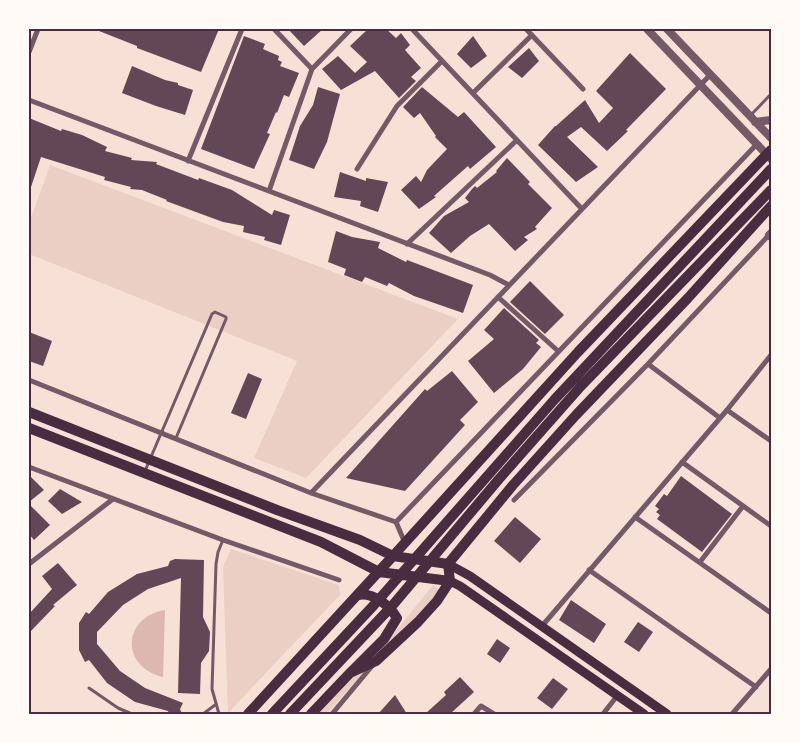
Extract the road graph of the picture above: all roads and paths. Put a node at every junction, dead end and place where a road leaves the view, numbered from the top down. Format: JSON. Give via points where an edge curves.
{"nodes":[{"id":1,"x":38,"y":29,"type":"edge"},
{"id":2,"x":242,"y":29,"type":"edge"},
{"id":3,"x":274,"y":29,"type":"edge"},
{"id":4,"x":351,"y":29,"type":"edge"},
{"id":5,"x":412,"y":29,"type":"edge"},
{"id":6,"x":526,"y":29,"type":"edge"},
{"id":7,"x":647,"y":29,"type":"edge"},
{"id":8,"x":667,"y":29,"type":"edge"},
{"id":9,"x":532,"y":35,"type":"junction"},
{"id":10,"x":29,"y":52,"type":"edge"},
{"id":11,"x":442,"y":61,"type":"junction"},
{"id":12,"x":312,"y":69,"type":"junction"},
{"id":13,"x":711,"y":74,"type":"junction"},
{"id":14,"x":700,"y":85,"type":"junction"},
{"id":15,"x":583,"y":89,"type":"dead end"},
{"id":16,"x":473,"y":93,"type":"junction"},
{"id":17,"x":771,"y":94,"type":"edge"},
{"id":18,"x":29,"y":100,"type":"edge"},
{"id":19,"x":752,"y":119,"type":"junction"},
{"id":20,"x":771,"y":120,"type":"edge"},
{"id":21,"x":771,"y":138,"type":"edge"},
{"id":22,"x":517,"y":140,"type":"junction"},
{"id":23,"x":757,"y":144,"type":"junction"},
{"id":24,"x":770,"y":154,"type":"edge"},
{"id":25,"x":188,"y":160,"type":"junction"},
{"id":26,"x":357,"y":169,"type":"dead end"},
{"id":27,"x":771,"y":169,"type":"edge"},
{"id":28,"x":771,"y":190,"type":"edge"},
{"id":29,"x":268,"y":191,"type":"junction"},
{"id":30,"x":771,"y":206,"type":"edge"},
{"id":31,"x":582,"y":209,"type":"junction"},
{"id":32,"x":771,"y":235,"type":"edge"},
{"id":33,"x":407,"y":244,"type":"junction"},
{"id":34,"x":510,"y":285,"type":"junction"},
{"id":35,"x":498,"y":297,"type":"junction"},
{"id":36,"x":558,"y":351,"type":"junction"},
{"id":37,"x":771,"y":355,"type":"edge"},
{"id":38,"x":648,"y":364,"type":"junction"},
{"id":39,"x":29,"y":380,"type":"edge"},
{"id":40,"x":727,"y":410,"type":"junction"},
{"id":41,"x":29,"y":412,"type":"edge"},
{"id":42,"x":720,"y":418,"type":"junction"},
{"id":43,"x":29,"y":428,"type":"edge"},
{"id":44,"x":161,"y":433,"type":"junction"},
{"id":45,"x":175,"y":439,"type":"junction"},
{"id":46,"x":771,"y":441,"type":"edge"},
{"id":47,"x":150,"y":460,"type":"junction"},
{"id":48,"x":682,"y":462,"type":"junction"},
{"id":49,"x":29,"y":468,"type":"edge"},
{"id":50,"x":144,"y":473,"type":"junction"},
{"id":51,"x":311,"y":493,"type":"junction"},
{"id":52,"x":112,"y":499,"type":"junction"},
{"id":53,"x":514,"y":500,"type":"dead end"},
{"id":54,"x":743,"y":506,"type":"junction"},
{"id":55,"x":635,"y":516,"type":"junction"},
{"id":56,"x":396,"y":522,"type":"junction"},
{"id":57,"x":771,"y":526,"type":"edge"},
{"id":58,"x":223,"y":540,"type":"junction"},
{"id":59,"x":405,"y":543,"type":"junction"},
{"id":60,"x":393,"y":556,"type":"junction"},
{"id":61,"x":700,"y":562,"type":"junction"},
{"id":62,"x":29,"y":564,"type":"edge"},
{"id":63,"x":448,"y":564,"type":"junction"},
{"id":64,"x":589,"y":570,"type":"junction"},
{"id":65,"x":379,"y":572,"type":"junction"},
{"id":66,"x":339,"y":580,"type":"dead end"},
{"id":67,"x":450,"y":581,"type":"junction"},
{"id":68,"x":358,"y":595,"type":"junction"},
{"id":69,"x":771,"y":612,"type":"edge"},
{"id":70,"x":542,"y":626,"type":"junction"},
{"id":71,"x":376,"y":662,"type":"junction"},
{"id":72,"x":771,"y":669,"type":"edge"},
{"id":73,"x":350,"y":673,"type":"junction"},
{"id":74,"x":756,"y":687,"type":"junction"},
{"id":75,"x":89,"y":688,"type":"dead end"},
{"id":76,"x":616,"y":696,"type":"junction"},
{"id":77,"x":216,"y":705,"type":"junction"},
{"id":78,"x":132,"y":714,"type":"edge"},
{"id":79,"x":203,"y":714,"type":"edge"},
{"id":80,"x":219,"y":714,"type":"edge"},
{"id":81,"x":248,"y":714,"type":"edge"},
{"id":82,"x":272,"y":714,"type":"edge"},
{"id":83,"x":290,"y":714,"type":"edge"},
{"id":84,"x":311,"y":714,"type":"edge"},
{"id":85,"x":332,"y":714,"type":"edge"},
{"id":86,"x":474,"y":714,"type":"edge"},
{"id":87,"x":494,"y":714,"type":"edge"},
{"id":88,"x":603,"y":714,"type":"edge"},
{"id":89,"x":644,"y":714,"type":"edge"},
{"id":90,"x":667,"y":714,"type":"edge"},
{"id":91,"x":732,"y":714,"type":"edge"}],
"edges":[{"from":1,"to":10,"type":"street"},
{"from":2,"to":25,"type":"street"},
{"from":3,"to":12,"type":"street"},
{"from":4,"to":12,"type":"street"},
{"from":5,"to":11,"type":"street"},
{"from":6,"to":9,"type":"street"},
{"from":7,"to":14,"type":"street"},
{"from":8,"to":13,"type":"street"},
{"from":9,"to":15,"type":"street"},
{"from":9,"to":16,"type":"street"},
{"from":11,"to":16,"type":"street"},
{"from":11,"to":26,"type":"street","via":[[397,106]]},
{"from":12,"to":29,"type":"street"},
{"from":13,"to":14,"type":"street"},
{"from":13,"to":19,"type":"street"},
{"from":14,"to":23,"type":"street"},
{"from":14,"to":31,"type":"street"},
{"from":16,"to":22,"type":"street"},
{"from":17,"to":19,"type":"lane"},
{"from":18,"to":25,"type":"street"},
{"from":19,"to":20,"type":"street"},
{"from":19,"to":21,"type":"street"},
{"from":22,"to":31,"type":"street"},
{"from":22,"to":33,"type":"street"},
{"from":23,"to":24,"type":"street"},
{"from":23,"to":36,"type":"street"},
{"from":24,"to":59,"type":"main road","via":[[578,352]]},
{"from":25,"to":29,"type":"street"},
{"from":27,"to":82,"type":"main road","via":[[555,399],[374,605]]},
{"from":28,"to":83,"type":"main road","via":[[581,386],[392,606]]},
{"from":29,"to":33,"type":"street"},
{"from":30,"to":63,"type":"main road","via":[[576,415]]},
{"from":31,"to":34,"type":"street"},
{"from":32,"to":38,"type":"street"},
{"from":33,"to":34,"type":"street"},
{"from":34,"to":35,"type":"street"},
{"from":35,"to":36,"type":"street"},
{"from":35,"to":51,"type":"street"},
{"from":36,"to":56,"type":"street"},
{"from":37,"to":40,"type":"street"},
{"from":38,"to":42,"type":"street"},
{"from":38,"to":53,"type":"street"},
{"from":39,"to":44,"type":"street"},
{"from":40,"to":42,"type":"street"},
{"from":40,"to":46,"type":"street"},
{"from":41,"to":47,"type":"main road"},
{"from":42,"to":48,"type":"street"},
{"from":43,"to":50,"type":"main road"},
{"from":44,"to":45,"type":"street"},
{"from":44,"to":45,"type":"lane","via":[[212,314],[226,316]]},
{"from":44,"to":47,"type":"lane"},
{"from":45,"to":51,"type":"street"},
{"from":47,"to":50,"type":"lane"},
{"from":47,"to":60,"type":"main road","via":[[360,540]]},
{"from":48,"to":54,"type":"street"},
{"from":48,"to":55,"type":"street"},
{"from":49,"to":52,"type":"street"},
{"from":50,"to":65,"type":"main road","via":[[321,542]]},
{"from":51,"to":56,"type":"street"},
{"from":52,"to":58,"type":"street"},
{"from":52,"to":62,"type":"street"},
{"from":54,"to":57,"type":"street"},
{"from":54,"to":61,"type":"street"},
{"from":55,"to":61,"type":"street"},
{"from":55,"to":64,"type":"street"},
{"from":56,"to":59,"type":"street"},
{"from":58,"to":66,"type":"street"},
{"from":58,"to":77,"type":"lane","via":[[216,564],[212,689]]},
{"from":59,"to":60,"type":"main road"},
{"from":60,"to":63,"type":"main road"},
{"from":60,"to":65,"type":"main road"},
{"from":61,"to":69,"type":"street"},
{"from":63,"to":67,"type":"main road"},
{"from":63,"to":70,"type":"main road"},
{"from":64,"to":70,"type":"street"},
{"from":64,"to":74,"type":"street"},
{"from":65,"to":67,"type":"main road"},
{"from":65,"to":68,"type":"main road"},
{"from":67,"to":71,"type":"main road","via":[[418,622]]},
{"from":67,"to":76,"type":"main road"},
{"from":68,"to":73,"type":"main road","via":[[366,593],[373,596],[392,610],[397,618],[384,639]]},
{"from":68,"to":81,"type":"main road"},
{"from":70,"to":90,"type":"main road"},
{"from":71,"to":73,"type":"main road"},
{"from":71,"to":85,"type":"street"},
{"from":72,"to":74,"type":"street"},
{"from":73,"to":84,"type":"main road"},
{"from":74,"to":91,"type":"street"},
{"from":75,"to":78,"type":"lane"},
{"from":76,"to":88,"type":"street"},
{"from":76,"to":89,"type":"main road"},
{"from":77,"to":79,"type":"lane"},
{"from":77,"to":80,"type":"lane"},
{"from":86,"to":87,"type":"street","via":[[481,706]]}]}
